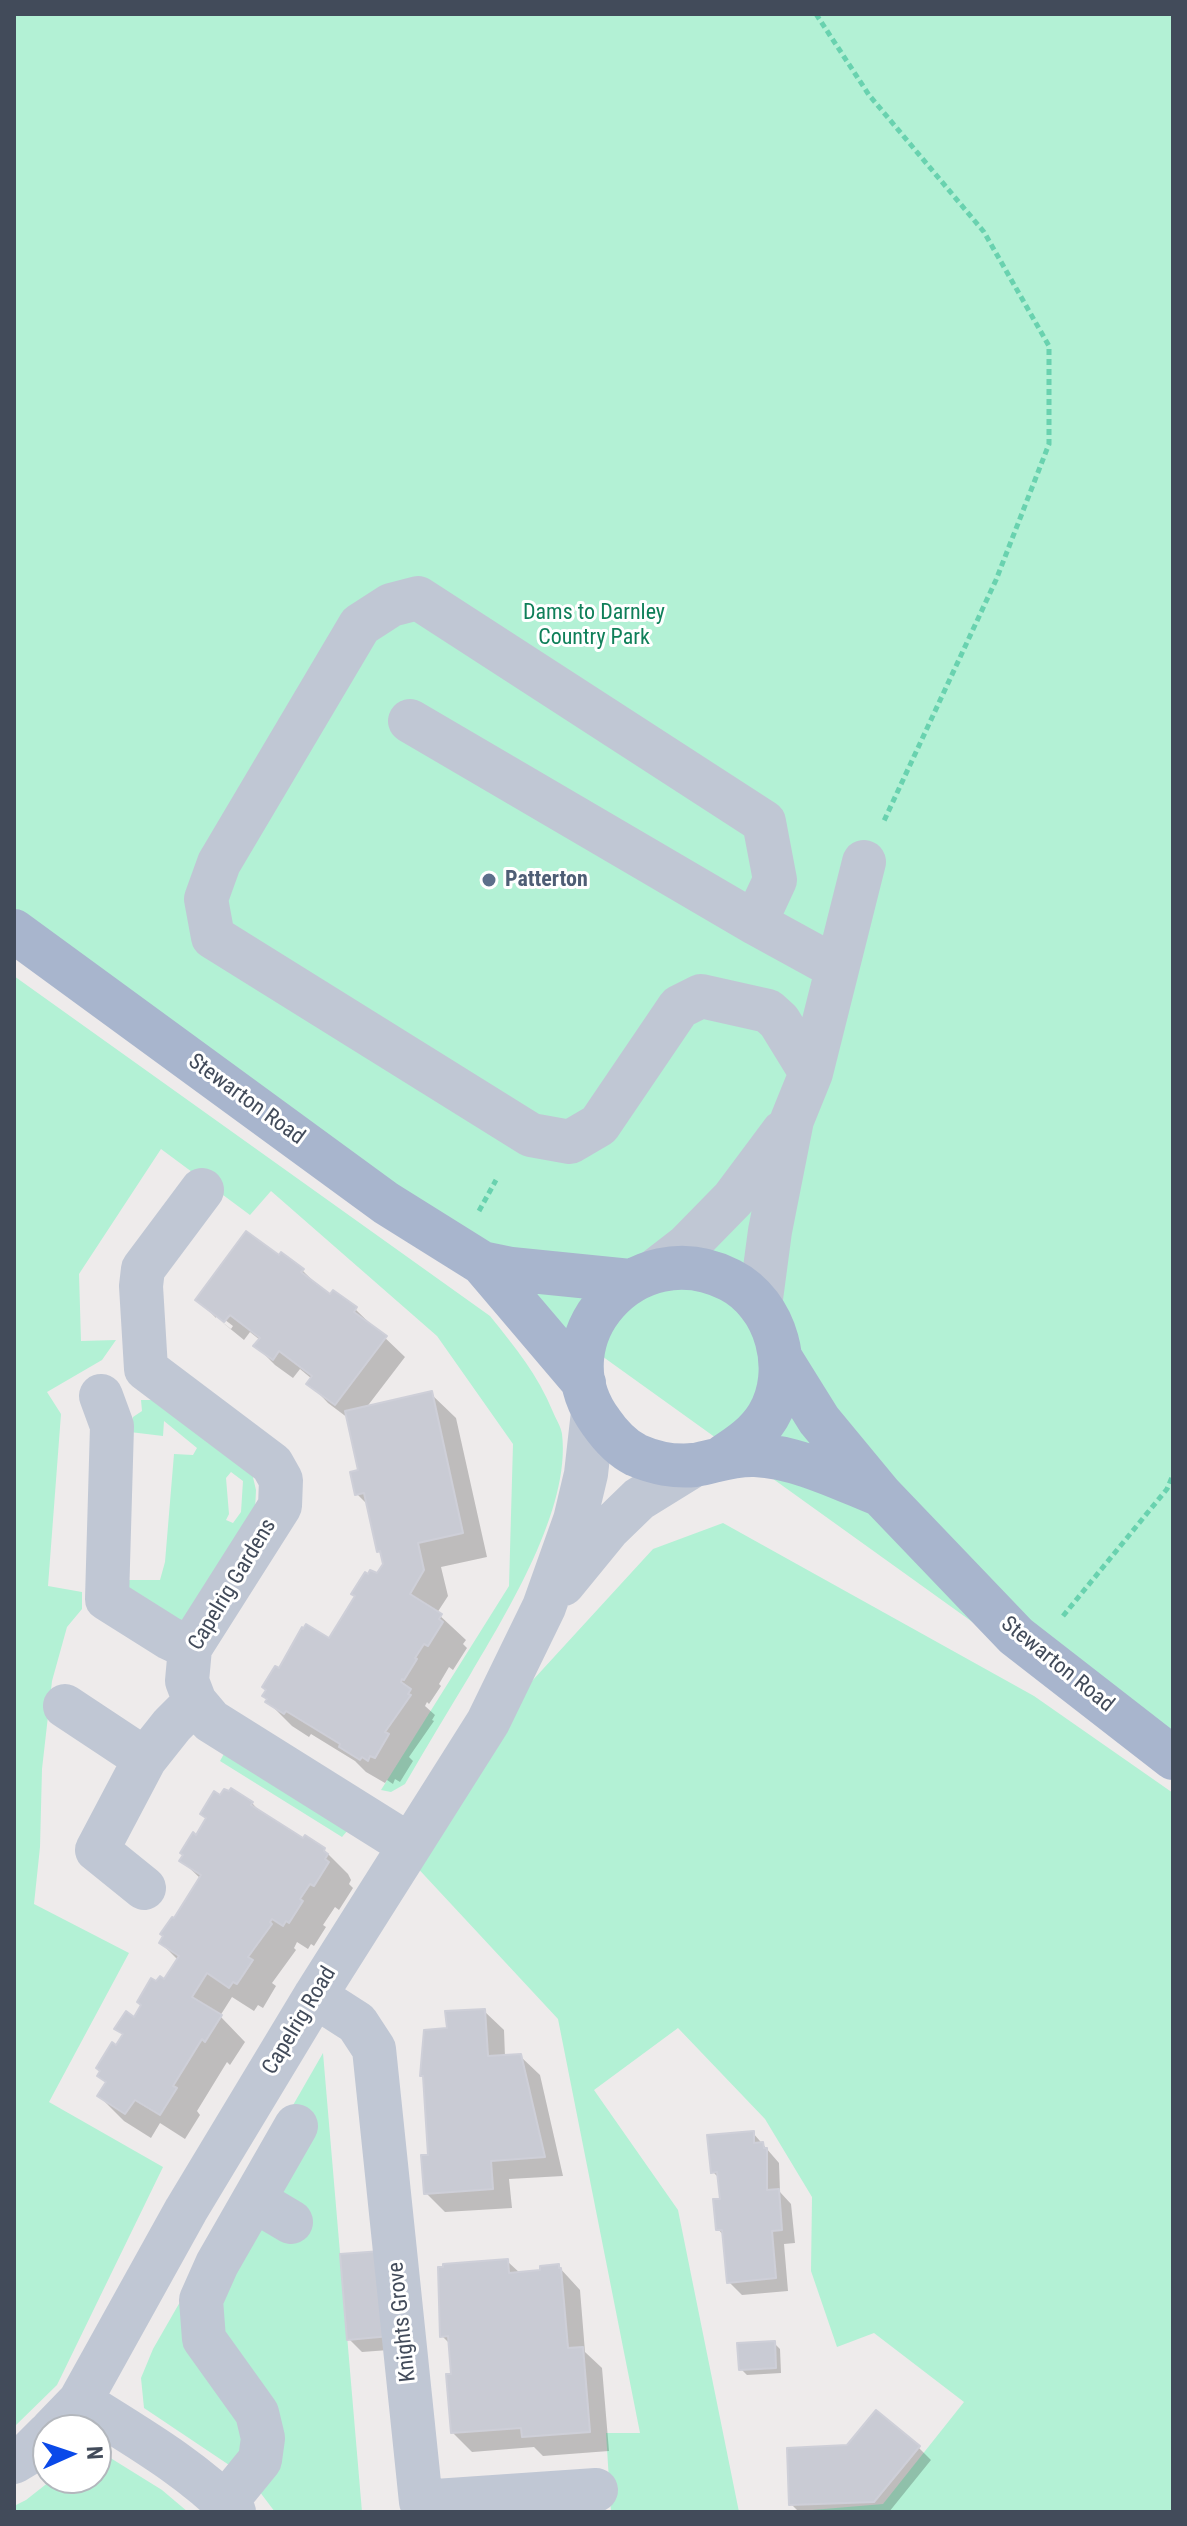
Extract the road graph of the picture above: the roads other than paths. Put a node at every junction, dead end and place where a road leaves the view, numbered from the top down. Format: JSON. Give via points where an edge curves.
{"nodes":[{"id":1,"x":410,"y":721,"type":"dead end"},
{"id":2,"x":864,"y":862,"type":"road end"},
{"id":3,"x":755,"y":923,"type":"junction"},
{"id":4,"x":14,"y":931,"type":"edge"},
{"id":5,"x":837,"y":968,"type":"junction"},
{"id":6,"x":811,"y":1073,"type":"junction"},
{"id":7,"x":792,"y":1120,"type":"junction"},
{"id":8,"x":202,"y":1190,"type":"dead end"},
{"id":9,"x":482,"y":1263,"type":"junction"},
{"id":10,"x":643,"y":1276,"type":"junction"},
{"id":11,"x":760,"y":1306,"type":"junction"},
{"id":12,"x":781,"y":1359,"type":"junction"},
{"id":13,"x":146,"y":1369,"type":"junction"},
{"id":14,"x":589,"y":1398,"type":"junction"},
{"id":15,"x":709,"y":1461,"type":"junction"},
{"id":16,"x":881,"y":1495,"type":"junction"},
{"id":17,"x":544,"y":1607,"type":"junction"},
{"id":18,"x":190,"y":1648,"type":"junction"},
{"id":19,"x":195,"y":1702,"type":"junction"},
{"id":20,"x":65,"y":1706,"type":"dead end"},
{"id":21,"x":1173,"y":1758,"type":"edge"},
{"id":22,"x":145,"y":1759,"type":"junction"},
{"id":23,"x":409,"y":1845,"type":"junction"},
{"id":24,"x":144,"y":1888,"type":"dead end"},
{"id":25,"x":315,"y":1996,"type":"junction"},
{"id":26,"x":296,"y":2126,"type":"dead end"},
{"id":27,"x":254,"y":2200,"type":"junction"},
{"id":28,"x":291,"y":2222,"type":"dead end"},
{"id":29,"x":65,"y":2414,"type":"edge"},
{"id":30,"x":112,"y":2441,"type":"edge"},
{"id":31,"x":32,"y":2450,"type":"edge"},
{"id":32,"x":14,"y":2462,"type":"edge"},
{"id":33,"x":596,"y":2490,"type":"dead end"},
{"id":34,"x":229,"y":2508,"type":"edge"}],
"edges":[{"from":1,"to":3,"type":"street"},
{"from":2,"to":5,"type":"street"},
{"from":3,"to":5,"type":"street"},
{"from":3,"to":6,"type":"street","via":[[775,880],[764,822],[418,598],[391,605],[360,625],[219,863],[206,899],[213,937],[531,1135],[570,1142],[599,1125],[679,1007],[701,996],[768,1011]]},
{"from":4,"to":9,"type":"main road","name":"Stewarton Road","via":[[386,1203]]},
{"from":5,"to":6,"type":"street"},
{"from":6,"to":7,"type":"street"},
{"from":7,"to":10,"type":"street","via":[[733,1199],[687,1246]]},
{"from":7,"to":11,"type":"street"},
{"from":8,"to":13,"type":"street","via":[[143,1269]]},
{"from":9,"to":10,"type":"main road","name":"Stewarton Road"},
{"from":9,"to":14,"type":"main road","name":"Stewarton Road"},
{"from":10,"to":11,"type":"main road","name":"Stewarton Road","via":[[685,1266],[714,1272],[740,1285]]},
{"from":10,"to":14,"type":"main road","via":[[608,1300],[592,1324],[583,1353]]},
{"from":11,"to":12,"type":"main road","name":"Stewarton Road","via":[[775,1331]]},
{"from":12,"to":15,"type":"main road","name":"Stewarton Road","via":[[779,1389],[768,1416],[749,1440]]},
{"from":12,"to":16,"type":"main road","name":"Stewarton Road","via":[[819,1420]]},
{"from":13,"to":18,"type":"street","via":[[89,1403],[112,1426],[107,1599]]},
{"from":13,"to":18,"type":"street","name":"Capelrig Gardens","via":[[272,1464],[281,1480],[280,1506]]},
{"from":14,"to":15,"type":"main road","name":"Stewarton Road","via":[[611,1436],[635,1454],[664,1464]]},
{"from":14,"to":17,"type":"street","name":"Capelrig Road","via":[[586,1474]]},
{"from":15,"to":16,"type":"main road","name":"Stewarton Road","via":[[771,1456]]},
{"from":15,"to":17,"type":"street","name":"Capelrig Road","via":[[639,1499]]},
{"from":16,"to":21,"type":"main road","name":"Stewarton Road","via":[[1016,1636]]},
{"from":17,"to":23,"type":"street","name":"Capelrig Road","via":[[488,1722]]},
{"from":18,"to":19,"type":"street","name":"Capelrig Gardens","via":[[187,1681]]},
{"from":19,"to":22,"type":"street"},
{"from":19,"to":23,"type":"street","via":[[211,1721]]},
{"from":20,"to":22,"type":"street"},
{"from":22,"to":24,"type":"street","via":[[97,1850]]},
{"from":23,"to":25,"type":"street","name":"Capelrig Road"},
{"from":25,"to":29,"type":"street","name":"Capelrig Road"},
{"from":25,"to":33,"type":"street","name":"Knights Grove","via":[[357,2023],[374,2049],[421,2502]]},
{"from":26,"to":27,"type":"street"},
{"from":27,"to":28,"type":"street"},
{"from":27,"to":34,"type":"street","via":[[201,2300],[204,2339],[257,2413],[263,2438],[260,2460]]},
{"from":30,"to":34,"type":"street","via":[[183,2466]]},
{"from":31,"to":32,"type":"street","name":"Capelrig Road"}]}
